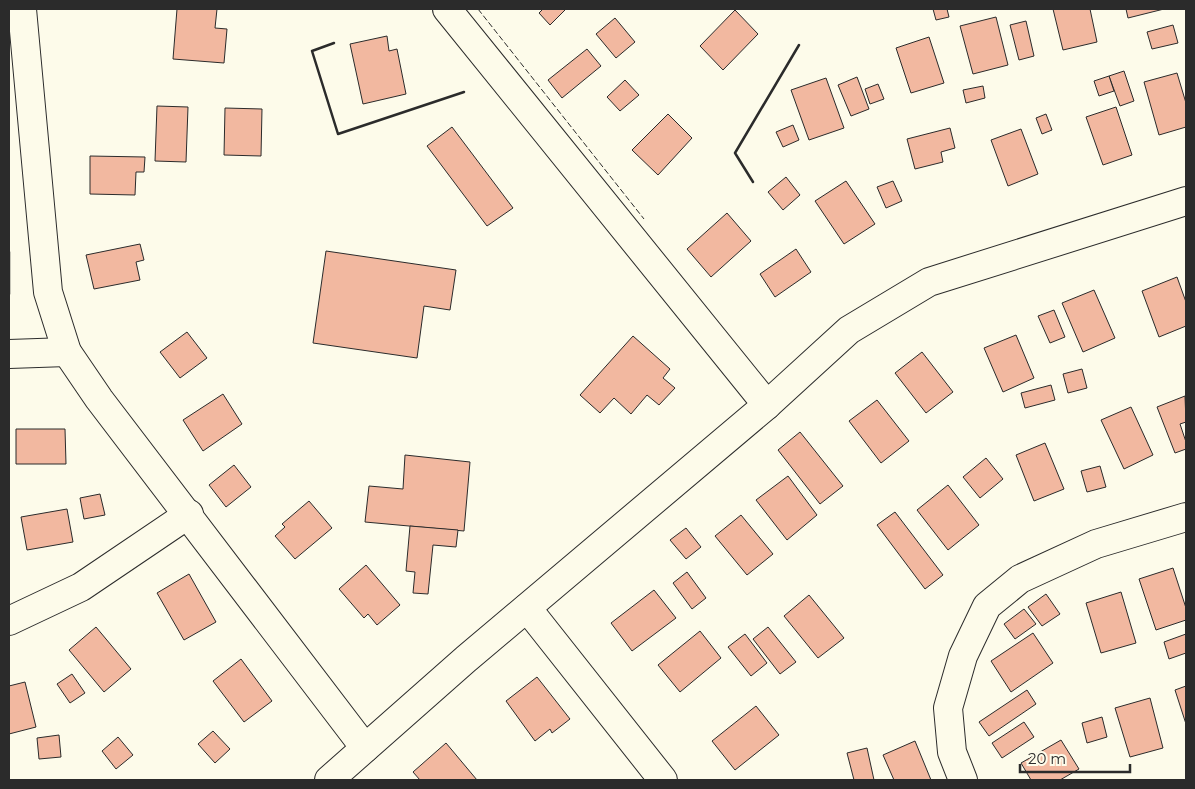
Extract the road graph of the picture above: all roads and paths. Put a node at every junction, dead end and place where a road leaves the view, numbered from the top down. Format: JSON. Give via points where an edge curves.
{"nodes":[{"id":1,"x":22,"y":9,"type":"edge"},
{"id":2,"x":447,"y":9,"type":"edge"},
{"id":3,"x":18,"y":69,"type":"edge"},
{"id":4,"x":1186,"y":201,"type":"edge"},
{"id":5,"x":67,"y":352,"type":"junction"},
{"id":6,"x":9,"y":354,"type":"edge"},
{"id":7,"x":767,"y":405,"type":"junction"},
{"id":8,"x":189,"y":514,"type":"junction"},
{"id":9,"x":1186,"y":517,"type":"edge"},
{"id":10,"x":528,"y":608,"type":"junction"},
{"id":11,"x":9,"y":621,"type":"edge"},
{"id":12,"x":365,"y":748,"type":"junction"},
{"id":13,"x":329,"y":780,"type":"edge"},
{"id":14,"x":663,"y":780,"type":"edge"},
{"id":15,"x":963,"y":780,"type":"edge"}],
"edges":[{"from":1,"to":3,"type":"street"},
{"from":2,"to":7,"type":"street"},
{"from":3,"to":5,"type":"street","via":[[48,292]]},
{"from":4,"to":7,"type":"street","via":[[929,282],[849,330]]},
{"from":5,"to":6,"type":"street"},
{"from":5,"to":8,"type":"street","via":[[99,399]]},
{"from":7,"to":10,"type":"street"},
{"from":8,"to":11,"type":"street","via":[[81,587]]},
{"from":8,"to":12,"type":"street"},
{"from":9,"to":15,"type":"street","via":[[1096,544],[1020,579],[987,606],[963,656],[948,708],[952,752]]},
{"from":10,"to":12,"type":"street"},
{"from":10,"to":14,"type":"street"},
{"from":12,"to":13,"type":"street"}]}
